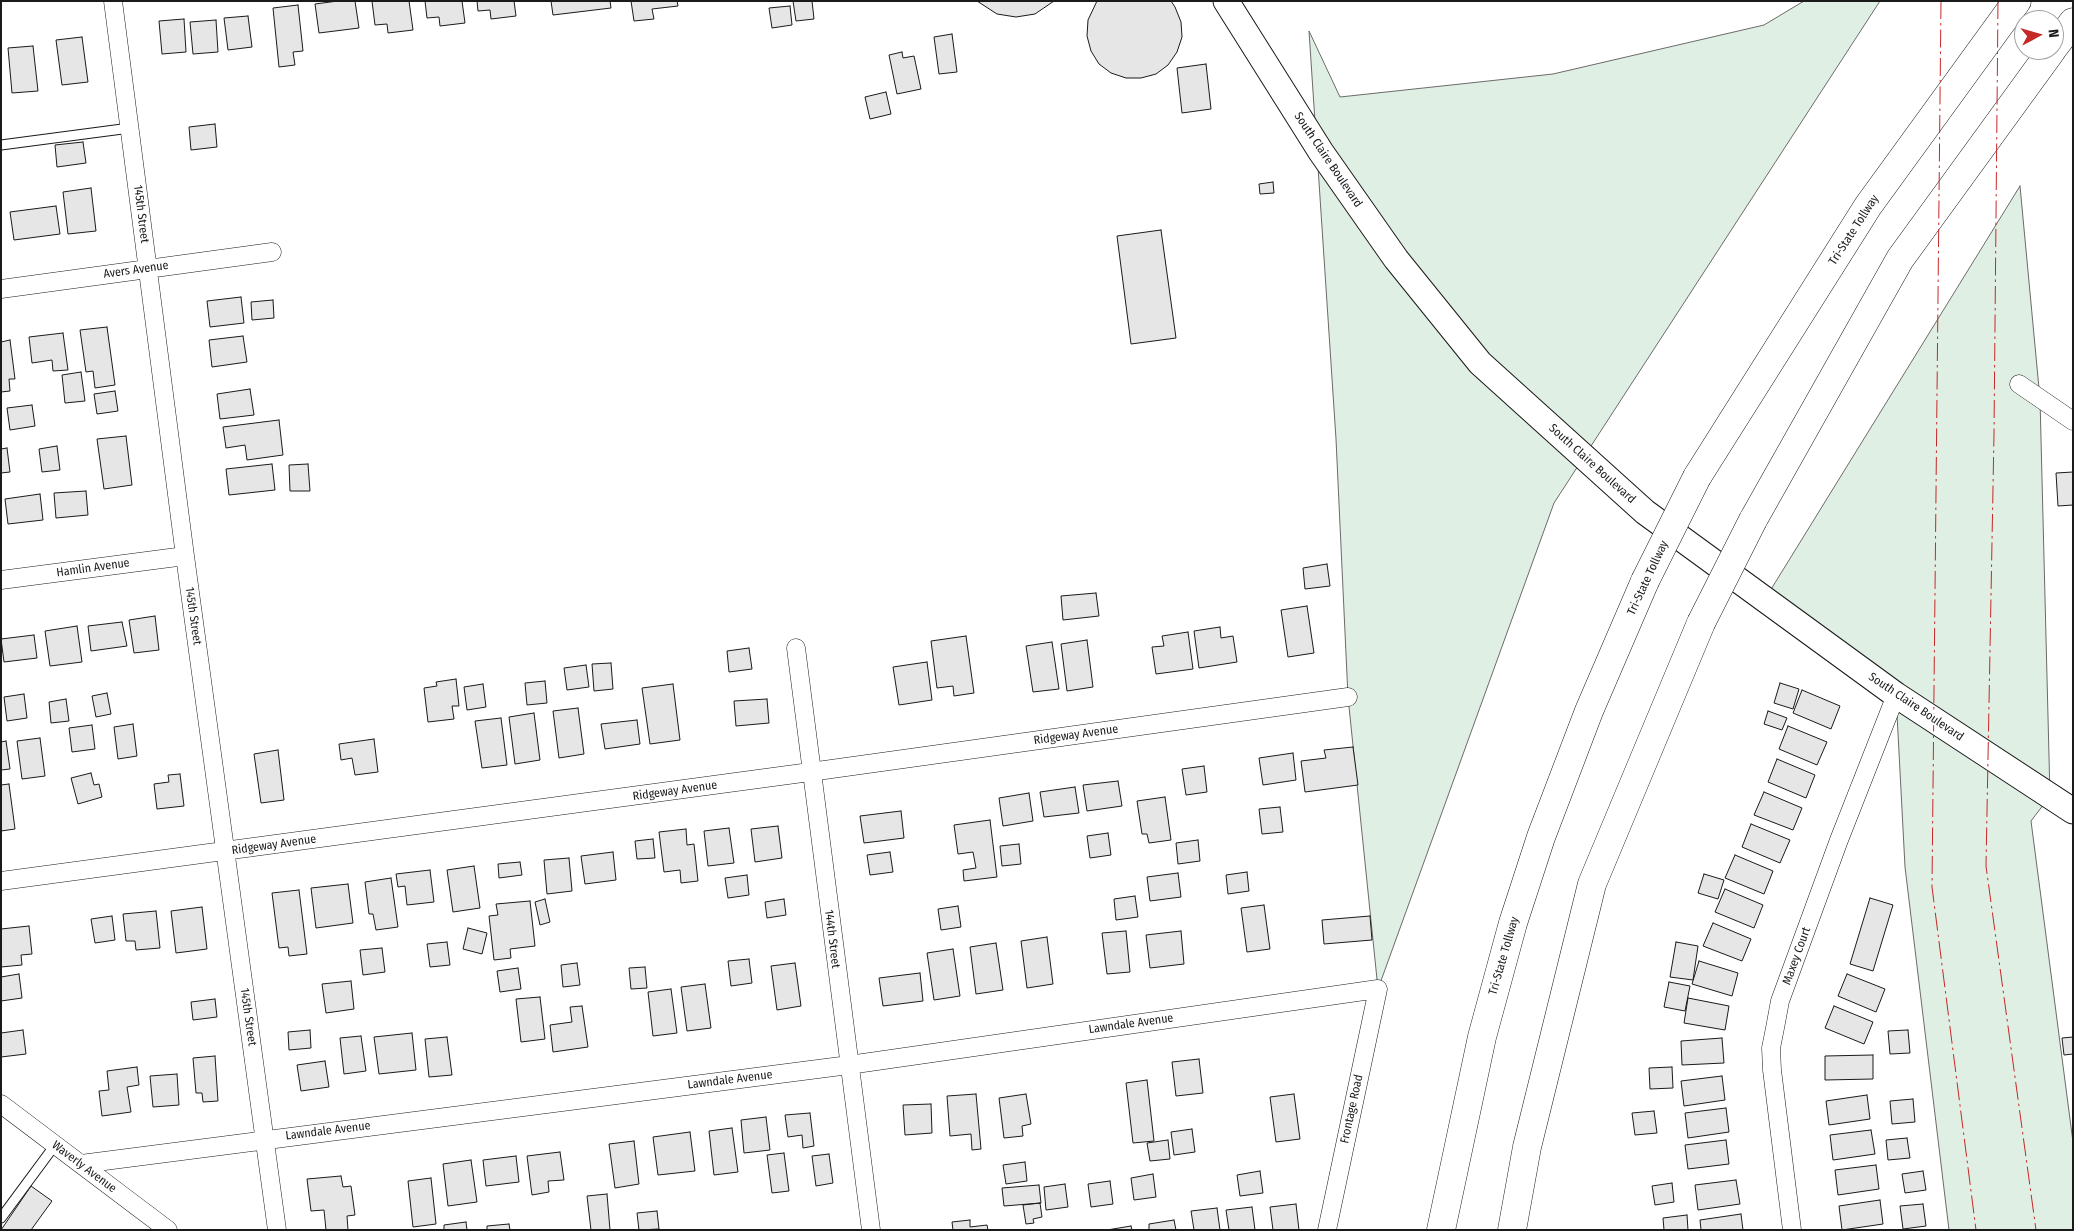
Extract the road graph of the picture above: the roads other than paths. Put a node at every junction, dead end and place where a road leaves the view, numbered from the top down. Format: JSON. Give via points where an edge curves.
{"nodes":[{"id":1,"x":113,"y":1,"type":"edge"},
{"id":2,"x":1226,"y":1,"type":"edge"},
{"id":3,"x":2017,"y":1,"type":"edge"},
{"id":4,"x":2073,"y":22,"type":"edge"},
{"id":5,"x":2064,"y":34,"type":"edge"},
{"id":6,"x":2045,"y":60,"type":"edge"},
{"id":7,"x":130,"y":128,"type":"junction"},
{"id":8,"x":1,"y":145,"type":"edge"},
{"id":9,"x":272,"y":252,"type":"dead end"},
{"id":10,"x":148,"y":269,"type":"junction"},
{"id":11,"x":1,"y":289,"type":"edge"},
{"id":12,"x":2019,"y":384,"type":"dead end"},
{"id":13,"x":2073,"y":421,"type":"edge"},
{"id":14,"x":185,"y":556,"type":"junction"},
{"id":15,"x":1,"y":580,"type":"edge"},
{"id":16,"x":796,"y":648,"type":"dead end"},
{"id":17,"x":1896,"y":695,"type":"junction"},
{"id":18,"x":1348,"y":697,"type":"dead end"},
{"id":19,"x":810,"y":772,"type":"junction"},
{"id":20,"x":2073,"y":811,"type":"edge"},
{"id":21,"x":225,"y":851,"type":"junction"},
{"id":22,"x":1,"y":881,"type":"edge"},
{"id":23,"x":1378,"y":989,"type":"joint"},
{"id":24,"x":849,"y":1065,"type":"junction"},
{"id":25,"x":1,"y":1104,"type":"edge"},
{"id":26,"x":264,"y":1140,"type":"junction"},
{"id":27,"x":55,"y":1144,"type":"junction"},
{"id":28,"x":81,"y":1164,"type":"junction"},
{"id":29,"x":1,"y":1218,"type":"edge"},
{"id":30,"x":168,"y":1230,"type":"edge"},
{"id":31,"x":277,"y":1230,"type":"edge"},
{"id":32,"x":870,"y":1230,"type":"edge"},
{"id":33,"x":1327,"y":1230,"type":"edge"},
{"id":34,"x":1441,"y":1230,"type":"edge"},
{"id":35,"x":1512,"y":1230,"type":"edge"},
{"id":36,"x":1792,"y":1230,"type":"edge"}],
"edges":[{"from":1,"to":7,"type":"street","name":"145th Street"},
{"from":2,"to":17,"type":"street","name":"South Claire Boulevard","via":[[1321,152],[1396,259],[1480,363],[1645,512]]},
{"from":3,"to":34,"type":"highway","name":"Tri-State Tollway","bridge":true,"via":[[1868,206],[1697,477],[1645,581],[1589,711],[1513,923],[1482,1037]]},
{"from":4,"to":5,"type":"highway"},
{"from":6,"to":35,"type":"highway","bridge":true,"via":[[1900,259],[1754,520],[1701,623],[1592,884],[1527,1147]]},
{"from":7,"to":8,"type":"lane"},
{"from":7,"to":10,"type":"street","name":"145th Street"},
{"from":9,"to":10,"type":"street","name":"Avers Avenue"},
{"from":10,"to":11,"type":"street","name":"Avers Avenue"},
{"from":10,"to":14,"type":"street","name":"145th Street"},
{"from":12,"to":13,"type":"street"},
{"from":14,"to":15,"type":"street","name":"Hamlin Avenue"},
{"from":14,"to":21,"type":"street","name":"145th Street"},
{"from":16,"to":19,"type":"street","name":"144th Street"},
{"from":17,"to":20,"type":"street","name":"South Claire Boulevard"},
{"from":17,"to":36,"type":"street","name":"Maxey Court","via":[[1780,1001],[1774,1028],[1772,1070]]},
{"from":18,"to":19,"type":"street","name":"Ridgeway Avenue"},
{"from":19,"to":21,"type":"street","name":"Ridgeway Avenue"},
{"from":19,"to":24,"type":"street","name":"144th Street"},
{"from":21,"to":22,"type":"street","name":"Ridgeway Avenue"},
{"from":21,"to":26,"type":"street","name":"145th Street"},
{"from":23,"to":24,"type":"street","name":"Lawndale Avenue"},
{"from":23,"to":33,"type":"street","name":"Frontage Road"},
{"from":24,"to":26,"type":"street","name":"Lawndale Avenue"},
{"from":24,"to":32,"type":"street","name":"144th Street"},
{"from":25,"to":27,"type":"street","name":"Waverly Avenue"},
{"from":26,"to":28,"type":"street","name":"Lawndale Avenue"},
{"from":26,"to":31,"type":"street","name":"145th Street"},
{"from":27,"to":28,"type":"street","name":"Waverly Avenue"},
{"from":27,"to":29,"type":"lane"},
{"from":28,"to":30,"type":"street","name":"Waverly Avenue"}]}
